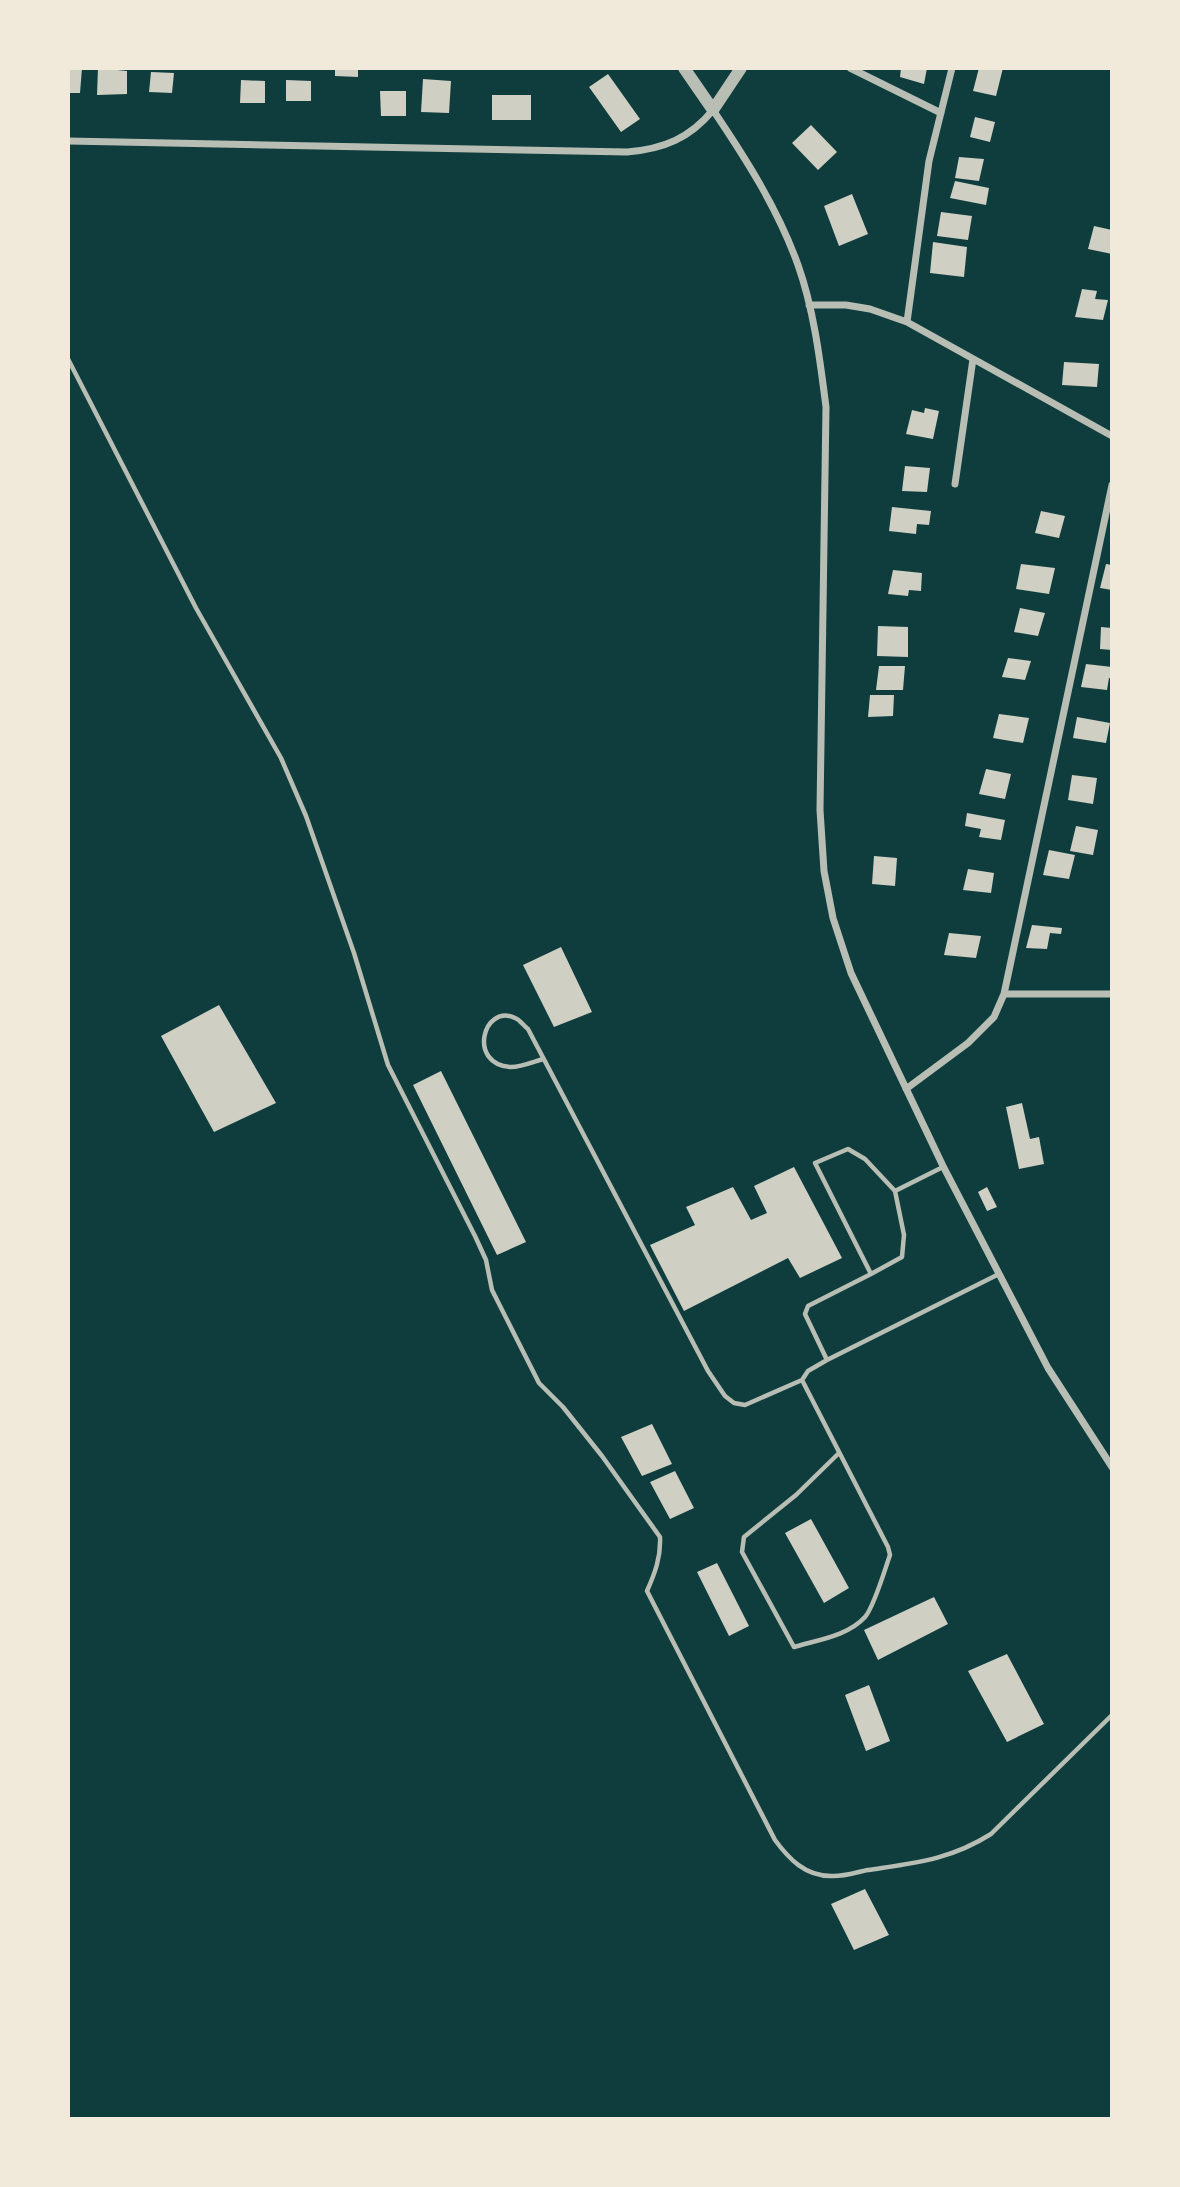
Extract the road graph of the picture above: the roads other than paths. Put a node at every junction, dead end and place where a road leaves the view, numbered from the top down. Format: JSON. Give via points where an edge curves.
{"nodes":[{"id":1,"x":684,"y":68,"type":"edge"},
{"id":2,"x":741,"y":68,"type":"edge"},
{"id":3,"x":850,"y":68,"type":"edge"},
{"id":4,"x":952,"y":68,"type":"edge"},
{"id":5,"x":713,"y":110,"type":"junction"},
{"id":6,"x":941,"y":113,"type":"junction"},
{"id":7,"x":68,"y":141,"type":"edge"},
{"id":8,"x":809,"y":305,"type":"junction"},
{"id":9,"x":907,"y":322,"type":"junction"},
{"id":10,"x":68,"y":359,"type":"edge"},
{"id":11,"x":973,"y":359,"type":"junction"},
{"id":12,"x":1112,"y":436,"type":"edge"},
{"id":13,"x":954,"y":484,"type":"dead end"},
{"id":14,"x":1112,"y":485,"type":"edge"},
{"id":15,"x":1004,"y":994,"type":"junction"},
{"id":16,"x":1112,"y":994,"type":"edge"},
{"id":17,"x":543,"y":1059,"type":"junction"},
{"id":18,"x":906,"y":1089,"type":"junction"},
{"id":19,"x":943,"y":1166,"type":"junction"},
{"id":20,"x":895,"y":1191,"type":"junction"},
{"id":21,"x":871,"y":1274,"type":"junction"},
{"id":22,"x":999,"y":1274,"type":"junction"},
{"id":23,"x":827,"y":1360,"type":"junction"},
{"id":24,"x":802,"y":1380,"type":"junction"},
{"id":25,"x":839,"y":1453,"type":"junction"},
{"id":26,"x":1112,"y":1467,"type":"edge"},
{"id":27,"x":1112,"y":1715,"type":"edge"}],
"edges":[{"from":1,"to":5,"type":"street"},
{"from":2,"to":5,"type":"street"},
{"from":3,"to":6,"type":"street"},
{"from":4,"to":6,"type":"street"},
{"from":5,"to":7,"type":"street","via":[[694,131],[674,142],[627,152]]},
{"from":5,"to":8,"type":"street","via":[[783,226]]},
{"from":6,"to":9,"type":"street","via":[[929,161]]},
{"from":8,"to":9,"type":"street","via":[[870,309]]},
{"from":8,"to":18,"type":"street","via":[[826,407],[820,810],[824,871],[851,973]]},
{"from":9,"to":11,"type":"street"},
{"from":10,"to":27,"type":"lane","via":[[196,608],[281,758],[354,953],[388,1065],[475,1236],[498,1302],[539,1383],[602,1456],[660,1537],[656,1571],[647,1591],[775,1840],[790,1860],[831,1876],[939,1858],[970,1847],[991,1834]]},
{"from":11,"to":12,"type":"street"},
{"from":11,"to":13,"type":"street"},
{"from":14,"to":15,"type":"street"},
{"from":15,"to":16,"type":"street"},
{"from":15,"to":18,"type":"street","via":[[993,1017],[968,1043]]},
{"from":17,"to":17,"type":"lane","via":[[528,1029],[515,1018],[503,1016],[485,1030],[483,1045],[489,1058],[502,1066]]},
{"from":17,"to":24,"type":"lane","via":[[725,1396],[745,1405]]},
{"from":18,"to":19,"type":"street"},
{"from":19,"to":20,"type":"lane"},
{"from":19,"to":22,"type":"street"},
{"from":20,"to":21,"type":"lane","via":[[904,1234],[902,1257]]},
{"from":20,"to":21,"type":"lane","via":[[865,1159],[848,1149],[815,1163]]},
{"from":21,"to":23,"type":"lane","via":[[808,1306],[805,1314]]},
{"from":22,"to":23,"type":"lane"},
{"from":22,"to":26,"type":"street","via":[[1048,1367]]},
{"from":23,"to":24,"type":"lane"},
{"from":24,"to":25,"type":"lane"},
{"from":25,"to":25,"type":"lane","via":[[890,1555],[867,1616],[836,1636],[794,1647],[742,1552],[744,1537]]}]}
